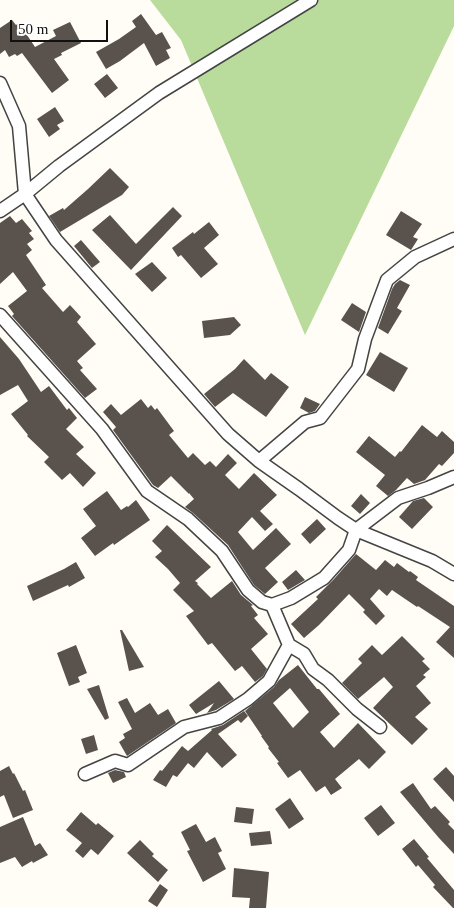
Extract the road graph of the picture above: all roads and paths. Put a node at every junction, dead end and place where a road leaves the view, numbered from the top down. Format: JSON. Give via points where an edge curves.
{"nodes":[{"id":1,"x":311,"y":0,"type":"edge"},
{"id":2,"x":0,"y":83,"type":"edge"},
{"id":3,"x":25,"y":194,"type":"junction"},
{"id":4,"x":0,"y":211,"type":"edge"},
{"id":5,"x":454,"y":239,"type":"edge"},
{"id":6,"x":0,"y":315,"type":"edge"},
{"id":7,"x":259,"y":461,"type":"junction"},
{"id":8,"x":454,"y":477,"type":"edge"},
{"id":9,"x":356,"y":530,"type":"junction"},
{"id":10,"x":454,"y":574,"type":"edge"},
{"id":11,"x":272,"y":605,"type":"junction"},
{"id":12,"x":289,"y":645,"type":"junction"},
{"id":13,"x":380,"y":727,"type":"dead end"},
{"id":14,"x":85,"y":774,"type":"dead end"}],
"edges":[{"from":1,"to":3,"type":"street","via":[[159,93]]},
{"from":2,"to":3,"type":"street","via":[[19,126]]},
{"from":3,"to":4,"type":"street"},
{"from":3,"to":7,"type":"street","via":[[56,240],[228,434]]},
{"from":5,"to":7,"type":"street","via":[[415,257],[387,280],[365,339],[358,369],[320,418],[305,422]]},
{"from":6,"to":11,"type":"street","via":[[102,429],[147,491],[188,519],[222,551],[248,590],[262,602]]},
{"from":7,"to":9,"type":"street"},
{"from":8,"to":9,"type":"street","via":[[398,498]]},
{"from":9,"to":10,"type":"street","via":[[432,561]]},
{"from":9,"to":11,"type":"street","via":[[349,550],[324,578],[292,598]]},
{"from":11,"to":12,"type":"street"},
{"from":12,"to":13,"type":"street","via":[[304,654],[313,669]]},
{"from":12,"to":14,"type":"street","via":[[269,681],[218,718],[184,727],[128,765],[115,760]]}]}
